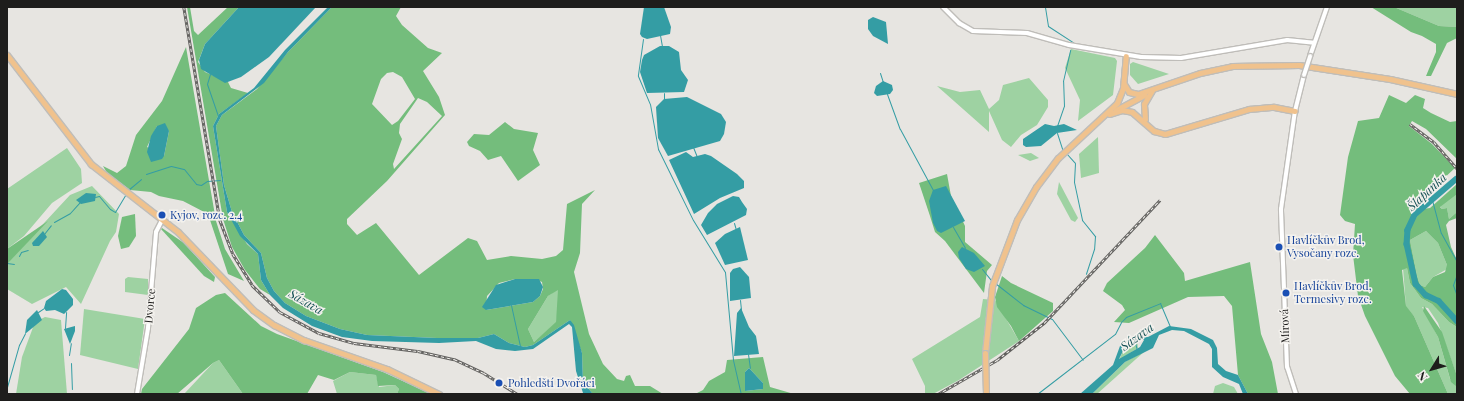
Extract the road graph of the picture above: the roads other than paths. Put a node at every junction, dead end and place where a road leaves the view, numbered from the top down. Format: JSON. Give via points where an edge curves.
{"nodes":[{"id":1,"x":943,"y":7,"type":"edge"},
{"id":2,"x":1327,"y":7,"type":"edge"},
{"id":3,"x":1314,"y":42,"type":"junction"},
{"id":4,"x":7,"y":55,"type":"edge"},
{"id":5,"x":1126,"y":56,"type":"junction"},
{"id":6,"x":1124,"y":84,"type":"junction"},
{"id":7,"x":1153,"y":89,"type":"junction"},
{"id":8,"x":1457,"y":94,"type":"edge"},
{"id":9,"x":1295,"y":111,"type":"junction"},
{"id":10,"x":1108,"y":114,"type":"junction"},
{"id":11,"x":1146,"y":122,"type":"junction"},
{"id":12,"x":162,"y":220,"type":"junction"},
{"id":13,"x":137,"y":394,"type":"edge"},
{"id":14,"x":439,"y":394,"type":"edge"},
{"id":15,"x":986,"y":394,"type":"edge"},
{"id":16,"x":1296,"y":394,"type":"edge"}],
"edges":[{"from":1,"to":5,"type":"street","via":[[959,23],[973,31],[1027,33]]},
{"from":2,"to":3,"type":"street","name":"Mírová"},
{"from":3,"to":5,"type":"street","via":[[1279,41],[1181,58]]},
{"from":3,"to":9,"type":"street","name":"Mírová","bridge":true},
{"from":4,"to":12,"type":"main road","via":[[31,83],[86,159],[117,187]]},
{"from":5,"to":6,"type":"main road"},
{"from":6,"to":7,"type":"main road","via":[[1129,92],[1135,94]]},
{"from":6,"to":10,"type":"main road","via":[[1119,98]]},
{"from":7,"to":8,"type":"main road","via":[[1200,73],[1232,66],[1267,64],[1315,67]]},
{"from":7,"to":10,"type":"main road"},
{"from":7,"to":11,"type":"main road","via":[[1144,104]]},
{"from":9,"to":11,"type":"main road","via":[[1274,107],[1249,109],[1167,134],[1154,131]]},
{"from":9,"to":16,"type":"street","name":"Mírová","via":[[1281,209],[1287,367]]},
{"from":10,"to":11,"type":"main road","via":[[1129,111]]},
{"from":10,"to":15,"type":"main road","bridge":true,"via":[[1058,158],[1036,187],[1017,220],[992,286],[985,352]]},
{"from":12,"to":13,"type":"street","name":"Dvorce","via":[[156,232],[148,328]]},
{"from":12,"to":14,"type":"main road","via":[[187,241],[228,287],[263,318],[287,332],[387,369]]}]}
